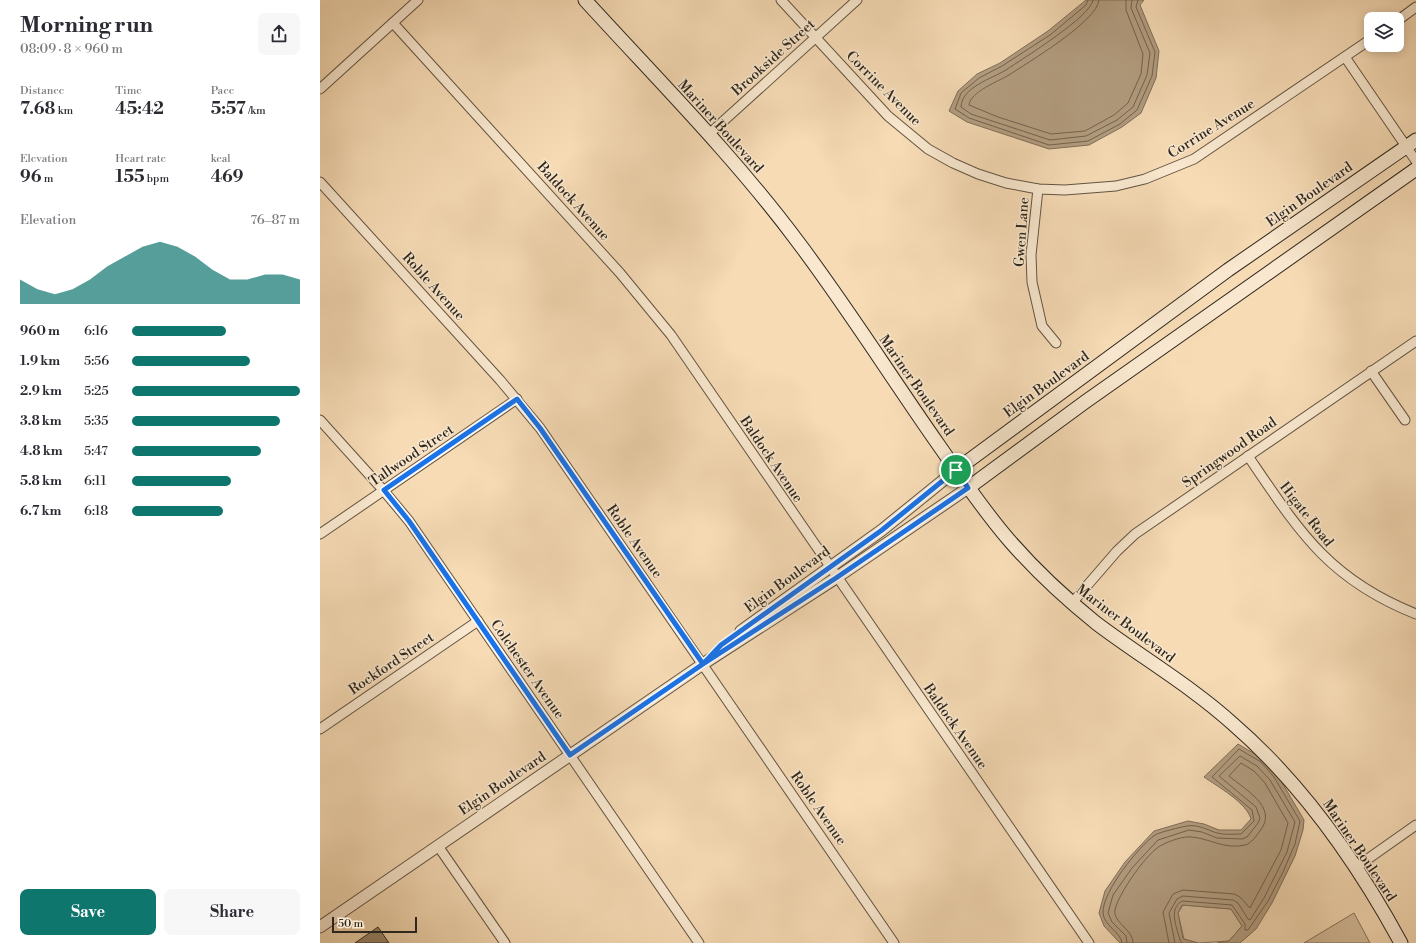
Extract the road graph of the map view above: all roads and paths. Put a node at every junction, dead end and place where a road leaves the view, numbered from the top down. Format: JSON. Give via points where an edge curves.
{"nodes":[{"id":1,"x":418,"y":0,"type":"edge"},
{"id":2,"x":585,"y":0,"type":"edge"},
{"id":3,"x":781,"y":0,"type":"edge"},
{"id":4,"x":857,"y":0,"type":"edge"},
{"id":5,"x":1416,"y":7,"type":"edge"},
{"id":6,"x":1404,"y":16,"type":"edge"},
{"id":7,"x":393,"y":23,"type":"junction"},
{"id":8,"x":815,"y":38,"type":"junction"},
{"id":9,"x":1364,"y":44,"type":"edge"},
{"id":10,"x":1345,"y":57,"type":"junction"},
{"id":11,"x":320,"y":89,"type":"edge"},
{"id":12,"x":708,"y":135,"type":"junction"},
{"id":13,"x":1411,"y":143,"type":"edge"},
{"id":14,"x":1416,"y":161,"type":"edge"},
{"id":15,"x":1416,"y":170,"type":"edge"},
{"id":16,"x":320,"y":182,"type":"edge"},
{"id":17,"x":1038,"y":189,"type":"junction"},
{"id":18,"x":1416,"y":341,"type":"edge"},
{"id":19,"x":1056,"y":343,"type":"dead end"},
{"id":20,"x":1371,"y":371,"type":"junction"},
{"id":21,"x":517,"y":399,"type":"junction"},
{"id":22,"x":320,"y":420,"type":"edge"},
{"id":23,"x":1405,"y":420,"type":"dead end"},
{"id":24,"x":1248,"y":456,"type":"junction"},
{"id":25,"x":956,"y":470,"type":"junction"},
{"id":26,"x":968,"y":488,"type":"junction"},
{"id":27,"x":384,"y":490,"type":"junction"},
{"id":28,"x":320,"y":534,"type":"edge"},
{"id":29,"x":830,"y":568,"type":"junction"},
{"id":30,"x":836,"y":578,"type":"junction"},
{"id":31,"x":1072,"y":603,"type":"junction"},
{"id":32,"x":1416,"y":614,"type":"edge"},
{"id":33,"x":478,"y":621,"type":"junction"},
{"id":34,"x":703,"y":664,"type":"junction"},
{"id":35,"x":320,"y":729,"type":"edge"},
{"id":36,"x":570,"y":755,"type":"junction"},
{"id":37,"x":1416,"y":825,"type":"edge"},
{"id":38,"x":438,"y":846,"type":"junction"},
{"id":39,"x":1355,"y":868,"type":"junction"},
{"id":40,"x":320,"y":927,"type":"edge"},
{"id":41,"x":505,"y":943,"type":"edge"},
{"id":42,"x":699,"y":943,"type":"edge"},
{"id":43,"x":894,"y":943,"type":"edge"},
{"id":44,"x":1089,"y":943,"type":"edge"},
{"id":45,"x":1401,"y":943,"type":"edge"}],
"edges":[{"from":1,"to":7,"type":"street"},
{"from":2,"to":12,"type":"main road","name":"Mariner Boulevard"},
{"from":3,"to":8,"type":"street","name":"Corrine Avenue"},
{"from":4,"to":8,"type":"street","name":"Brookside Street"},
{"from":5,"to":6,"type":"street"},
{"from":7,"to":11,"type":"street"},
{"from":7,"to":29,"type":"street","name":"Baldock Avenue","via":[[640,296],[671,335]]},
{"from":8,"to":12,"type":"street","name":"Brookside Street"},
{"from":8,"to":17,"type":"street","name":"Corrine Avenue","via":[[888,116],[928,149],[978,174]]},
{"from":9,"to":10,"type":"street","name":"Corrine Avenue"},
{"from":10,"to":13,"type":"street"},
{"from":10,"to":17,"type":"street","name":"Corrine Avenue","via":[[1217,145],[1170,170],[1145,179],[1090,190]]},
{"from":12,"to":25,"type":"main road","name":"Mariner Boulevard","via":[[800,244]]},
{"from":13,"to":14,"type":"street"},
{"from":13,"to":25,"type":"main road","name":"Elgin Boulevard","via":[[1228,270]]},
{"from":15,"to":26,"type":"main road","name":"Elgin Boulevard","via":[[1084,402]]},
{"from":16,"to":21,"type":"street","name":"Roble Avenue"},
{"from":17,"to":19,"type":"street","name":"Gwen Lane","via":[[1031,255],[1032,282],[1042,326]]},
{"from":18,"to":20,"type":"street","name":"Springwood Road"},
{"from":20,"to":23,"type":"street"},
{"from":20,"to":24,"type":"street","name":"Springwood Road"},
{"from":21,"to":27,"type":"street","name":"Tallwood Street"},
{"from":21,"to":34,"type":"street","name":"Roble Avenue","via":[[540,428]]},
{"from":22,"to":27,"type":"street","name":"Colchester Avenue"},
{"from":24,"to":31,"type":"street","name":"Springwood Road","via":[[1135,534]]},
{"from":24,"to":32,"type":"street","name":"Higate Road","via":[[1291,519],[1324,558],[1365,590]]},
{"from":25,"to":26,"type":"main road","name":"Mariner Boulevard"},
{"from":25,"to":29,"type":"street","name":"Elgin Boulevard"},
{"from":26,"to":30,"type":"street","name":"Elgin Boulevard"},
{"from":26,"to":31,"type":"main road","name":"Mariner Boulevard","via":[[1008,540]]},
{"from":27,"to":28,"type":"street","name":"Tallwood Street"},
{"from":27,"to":33,"type":"street","name":"Colchester Avenue","via":[[409,521]]},
{"from":29,"to":30,"type":"street","name":"Baldock Avenue"},
{"from":29,"to":34,"type":"street","name":"Elgin Boulevard","via":[[721,645]]},
{"from":30,"to":34,"type":"street","name":"Elgin Boulevard"},
{"from":30,"to":44,"type":"street","name":"Baldock Avenue"},
{"from":31,"to":39,"type":"main road","name":"Mariner Boulevard","via":[[1213,708],[1262,749],[1313,808]]},
{"from":33,"to":35,"type":"street","name":"Rockford Street"},
{"from":33,"to":36,"type":"street","name":"Colchester Avenue"},
{"from":34,"to":36,"type":"street","name":"Elgin Boulevard"},
{"from":34,"to":43,"type":"street","name":"Roble Avenue"},
{"from":36,"to":38,"type":"street","name":"Elgin Boulevard"},
{"from":36,"to":42,"type":"street","name":"Colchester Avenue"},
{"from":37,"to":39,"type":"street"},
{"from":38,"to":40,"type":"street","name":"Elgin Boulevard"},
{"from":38,"to":41,"type":"street"},
{"from":39,"to":45,"type":"main road","name":"Mariner Boulevard"}]}
